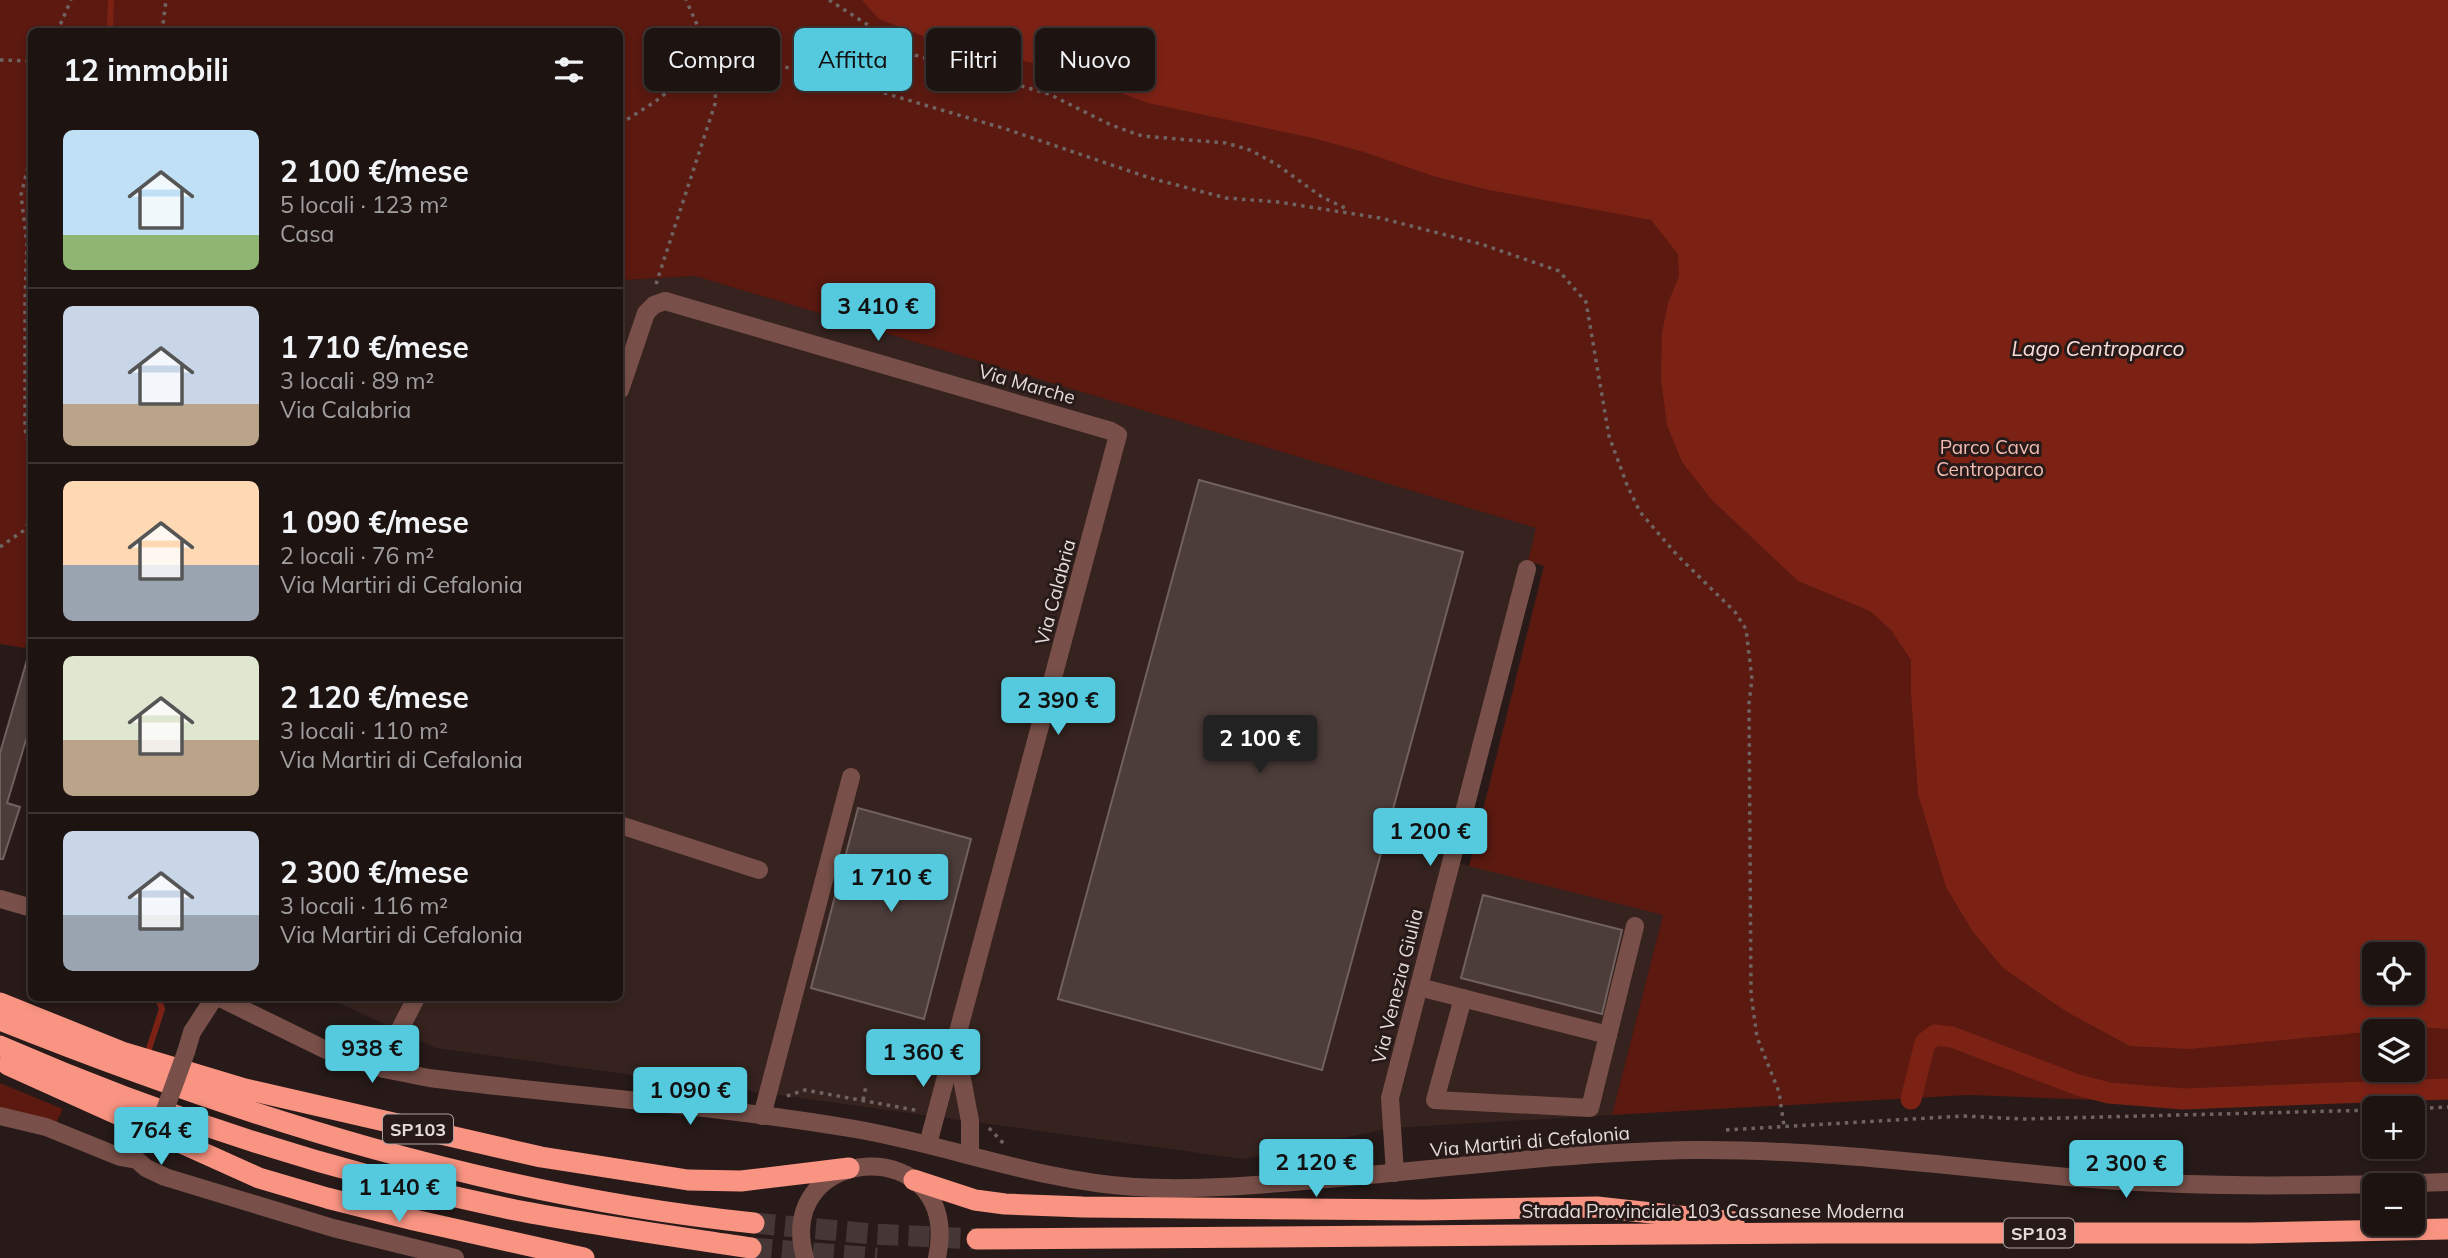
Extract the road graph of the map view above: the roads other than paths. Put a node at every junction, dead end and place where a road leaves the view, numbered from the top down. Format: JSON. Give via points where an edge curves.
{"nodes":[{"id":1,"x":623,"y":381,"type":"edge"},
{"id":2,"x":1117,"y":434,"type":"joint"},
{"id":3,"x":1527,"y":569,"type":"dead end"},
{"id":4,"x":851,"y":777,"type":"dead end"},
{"id":5,"x":623,"y":826,"type":"edge"},
{"id":6,"x":759,"y":870,"type":"dead end"},
{"id":7,"x":0,"y":900,"type":"edge"},
{"id":8,"x":28,"y":907,"type":"edge"},
{"id":9,"x":1635,"y":926,"type":"dead end"},
{"id":10,"x":1419,"y":987,"type":"junction"},
{"id":11,"x":1463,"y":998,"type":"junction"},
{"id":12,"x":212,"y":1001,"type":"edge"},
{"id":13,"x":226,"y":1001,"type":"edge"},
{"id":14,"x":414,"y":1001,"type":"edge"},
{"id":15,"x":0,"y":1003,"type":"edge"},
{"id":16,"x":0,"y":1020,"type":"edge"},
{"id":17,"x":1608,"y":1035,"type":"junction"},
{"id":18,"x":0,"y":1046,"type":"edge"},
{"id":19,"x":956,"y":1046,"type":"junction"},
{"id":20,"x":0,"y":1061,"type":"edge"},
{"id":21,"x":384,"y":1069,"type":"junction"},
{"id":22,"x":0,"y":1116,"type":"edge"},
{"id":23,"x":762,"y":1116,"type":"junction"},
{"id":24,"x":928,"y":1144,"type":"junction"},
{"id":25,"x":970,"y":1154,"type":"junction"},
{"id":26,"x":137,"y":1160,"type":"junction"},
{"id":27,"x":849,"y":1168,"type":"junction"},
{"id":28,"x":1395,"y":1173,"type":"junction"},
{"id":29,"x":914,"y":1180,"type":"junction"},
{"id":30,"x":2448,"y":1182,"type":"edge"},
{"id":31,"x":754,"y":1223,"type":"tunnel mouth"},
{"id":32,"x":2448,"y":1229,"type":"edge"},
{"id":33,"x":1823,"y":1233,"type":"junction"},
{"id":34,"x":977,"y":1238,"type":"tunnel mouth"},
{"id":35,"x":751,"y":1248,"type":"tunnel mouth"},
{"id":36,"x":455,"y":1258,"type":"edge"},
{"id":37,"x":584,"y":1258,"type":"edge"},
{"id":38,"x":805,"y":1258,"type":"edge"},
{"id":39,"x":937,"y":1258,"type":"edge"}],
"edges":[{"from":1,"to":2,"type":"street","name":"Via Marche","via":[[646,313],[658,303],[669,302]]},
{"from":2,"to":19,"type":"street","name":"Via Calabria"},
{"from":3,"to":10,"type":"street","name":"Via Venezia Giulia"},
{"from":4,"to":23,"type":"street"},
{"from":5,"to":6,"type":"street"},
{"from":7,"to":8,"type":"street"},
{"from":9,"to":17,"type":"street"},
{"from":10,"to":11,"type":"street"},
{"from":10,"to":28,"type":"street","name":"Via Venezia Giulia","via":[[1390,1098]]},
{"from":11,"to":17,"type":"street"},
{"from":11,"to":17,"type":"street","via":[[1435,1100],[1590,1108]]},
{"from":12,"to":26,"type":"street","bridge":true,"via":[[192,1032],[153,1143]]},
{"from":13,"to":21,"type":"street","name":"Via Martiri di Cefalonia","via":[[326,1050]]},
{"from":14,"to":21,"type":"street"},
{"from":15,"to":27,"type":"highway","number":"SP103","via":[[122,1052],[246,1089],[541,1157],[688,1180],[741,1181]]},
{"from":16,"to":31,"type":"highway","number":"SP103","via":[[127,1070],[357,1145],[528,1188]]},
{"from":18,"to":35,"type":"highway","via":[[206,1126],[379,1177],[613,1228]]},
{"from":19,"to":24,"type":"street","name":"Via Calabria"},
{"from":19,"to":25,"type":"street","name":"Via Calabria","via":[[970,1123]]},
{"from":20,"to":37,"type":"highway","via":[[259,1178],[414,1220]]},
{"from":21,"to":23,"type":"street","name":"Via Martiri di Cefalonia","via":[[429,1079]]},
{"from":22,"to":26,"type":"street","via":[[46,1127]]},
{"from":23,"to":24,"type":"street","name":"Via Martiri di Cefalonia"},
{"from":24,"to":25,"type":"street","name":"Via Martiri di Cefalonia"},
{"from":25,"to":28,"type":"street","name":"Via Martiri di Cefalonia","via":[[1048,1174],[1133,1186],[1236,1187]]},
{"from":26,"to":36,"type":"street","via":[[165,1177],[333,1228]]},
{"from":27,"to":29,"type":"street","via":[[880,1166]]},
{"from":27,"to":38,"type":"street","via":[[817,1189],[807,1205],[801,1224]]},
{"from":28,"to":30,"type":"street","name":"Via Martiri di Cefalonia","via":[[1695,1150],[1863,1157],[2195,1185]]},
{"from":29,"to":33,"type":"highway","number":"SP103","via":[[975,1200],[1005,1204],[1423,1210],[1597,1207]]},
{"from":29,"to":39,"type":"street","via":[[934,1204],[940,1222]]},
{"from":32,"to":33,"type":"highway","name":"Strada Provinciale 103 Cassanese Moderna","number":"SP103"},
{"from":33,"to":34,"type":"highway","name":"Strada Provinciale 103 Cassanese Moderna","number":"SP103"}]}
